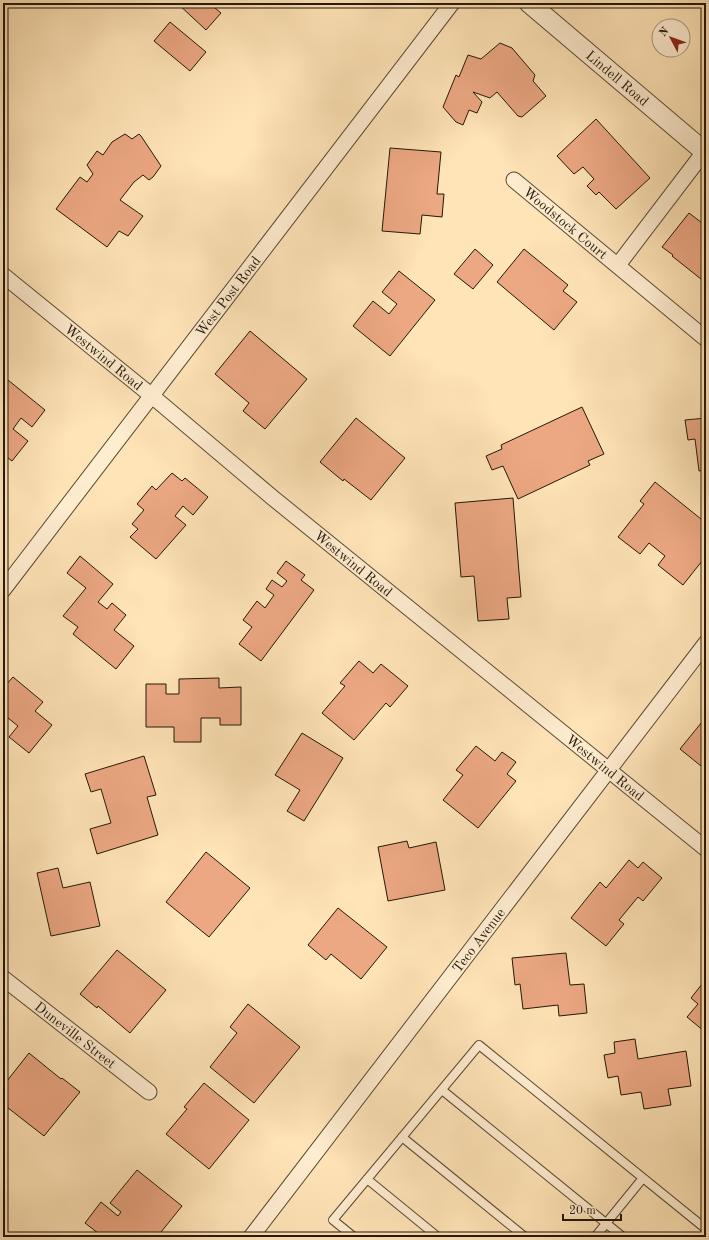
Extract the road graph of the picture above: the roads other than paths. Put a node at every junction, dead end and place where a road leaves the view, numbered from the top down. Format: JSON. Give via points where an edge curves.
{"nodes":[{"id":1,"x":452,"y":3,"type":"edge"},
{"id":2,"x":529,"y":3,"type":"edge"},
{"id":3,"x":705,"y":152,"type":"edge"},
{"id":4,"x":514,"y":180,"type":"dead end"},
{"id":5,"x":618,"y":265,"type":"junction"},
{"id":6,"x":3,"y":275,"type":"edge"},
{"id":7,"x":706,"y":339,"type":"edge"},
{"id":8,"x":152,"y":396,"type":"junction"},
{"id":9,"x":3,"y":590,"type":"edge"},
{"id":10,"x":706,"y":643,"type":"edge"},
{"id":11,"x":610,"y":770,"type":"junction"},
{"id":12,"x":706,"y":849,"type":"edge"},
{"id":13,"x":3,"y":978,"type":"edge"},
{"id":14,"x":442,"y":1090,"type":"junction"},
{"id":15,"x":149,"y":1092,"type":"dead end"},
{"id":16,"x":402,"y":1137,"type":"junction"},
{"id":17,"x":643,"y":1178,"type":"junction"},
{"id":18,"x":367,"y":1179,"type":"junction"},
{"id":19,"x":606,"y":1224,"type":"junction"},
{"id":20,"x":706,"y":1229,"type":"edge"},
{"id":21,"x":251,"y":1237,"type":"edge"},
{"id":22,"x":354,"y":1237,"type":"edge"},
{"id":23,"x":438,"y":1237,"type":"edge"},
{"id":24,"x":525,"y":1237,"type":"edge"},
{"id":25,"x":595,"y":1237,"type":"edge"},
{"id":26,"x":623,"y":1237,"type":"edge"}],
"edges":[{"from":1,"to":8,"type":"street","name":"West Post Road"},
{"from":2,"to":3,"type":"street","name":"Lindell Road"},
{"from":3,"to":5,"type":"street","name":"Woodstock Court"},
{"from":4,"to":5,"type":"street","name":"Woodstock Court"},
{"from":5,"to":7,"type":"street","name":"Woodstock Court"},
{"from":6,"to":8,"type":"street","name":"Westwind Road"},
{"from":8,"to":9,"type":"street","name":"West Post Road"},
{"from":8,"to":11,"type":"street","name":"Westwind Road","via":[[273,498]]},
{"from":10,"to":11,"type":"street","name":"Teco Avenue"},
{"from":11,"to":12,"type":"street","name":"Westwind Road"},
{"from":11,"to":21,"type":"street","name":"Teco Avenue"},
{"from":13,"to":15,"type":"street","name":"Duneville Street"},
{"from":14,"to":16,"type":"lane"},
{"from":14,"to":17,"type":"lane","via":[[479,1046]]},
{"from":14,"to":19,"type":"lane"},
{"from":16,"to":18,"type":"lane"},
{"from":16,"to":24,"type":"lane"},
{"from":17,"to":19,"type":"lane"},
{"from":17,"to":20,"type":"lane"},
{"from":18,"to":22,"type":"lane","via":[[333,1220]]},
{"from":18,"to":23,"type":"lane"},
{"from":19,"to":25,"type":"lane"},
{"from":19,"to":26,"type":"lane"}]}
